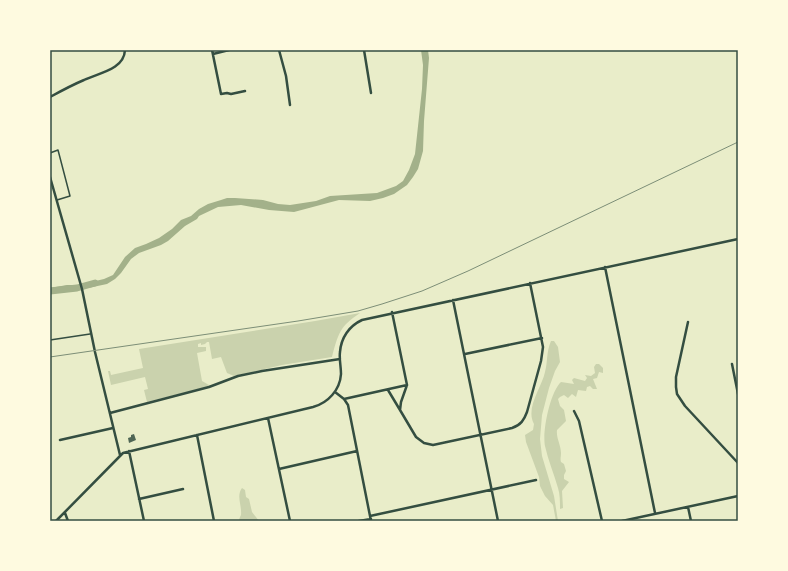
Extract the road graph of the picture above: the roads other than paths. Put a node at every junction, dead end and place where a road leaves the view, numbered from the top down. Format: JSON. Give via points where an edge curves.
{"nodes":[{"id":1,"x":125,"y":50,"type":"edge"},
{"id":2,"x":212,"y":50,"type":"edge"},
{"id":3,"x":229,"y":50,"type":"edge"},
{"id":4,"x":279,"y":50,"type":"edge"},
{"id":5,"x":364,"y":50,"type":"edge"},
{"id":6,"x":213,"y":54,"type":"junction"},
{"id":7,"x":245,"y":91,"type":"dead end"},
{"id":8,"x":371,"y":93,"type":"dead end"},
{"id":9,"x":50,"y":97,"type":"edge"},
{"id":10,"x":290,"y":105,"type":"dead end"},
{"id":11,"x":50,"y":153,"type":"edge"},
{"id":12,"x":50,"y":177,"type":"edge"},
{"id":13,"x":57,"y":200,"type":"junction"},
{"id":14,"x":738,"y":239,"type":"edge"},
{"id":15,"x":605,"y":267,"type":"junction"},
{"id":16,"x":530,"y":283,"type":"junction"},
{"id":17,"x":453,"y":300,"type":"junction"},
{"id":18,"x":392,"y":312,"type":"junction"},
{"id":19,"x":688,"y":322,"type":"dead end"},
{"id":20,"x":92,"y":334,"type":"junction"},
{"id":21,"x":542,"y":338,"type":"junction"},
{"id":22,"x":50,"y":340,"type":"edge"},
{"id":23,"x":465,"y":354,"type":"junction"},
{"id":24,"x":340,"y":359,"type":"junction"},
{"id":25,"x":732,"y":364,"type":"dead end"},
{"id":26,"x":407,"y":385,"type":"junction"},
{"id":27,"x":388,"y":390,"type":"junction"},
{"id":28,"x":335,"y":392,"type":"junction"},
{"id":29,"x":738,"y":394,"type":"edge"},
{"id":30,"x":344,"y":399,"type":"junction"},
{"id":31,"x":400,"y":410,"type":"junction"},
{"id":32,"x":574,"y":411,"type":"dead end"},
{"id":33,"x":110,"y":413,"type":"junction"},
{"id":34,"x":268,"y":418,"type":"junction"},
{"id":35,"x":113,"y":428,"type":"junction"},
{"id":36,"x":481,"y":434,"type":"junction"},
{"id":37,"x":197,"y":435,"type":"junction"},
{"id":38,"x":60,"y":440,"type":"dead end"},
{"id":39,"x":129,"y":451,"type":"junction"},
{"id":40,"x":357,"y":451,"type":"junction"},
{"id":41,"x":120,"y":455,"type":"junction"},
{"id":42,"x":738,"y":463,"type":"edge"},
{"id":43,"x":279,"y":470,"type":"junction"},
{"id":44,"x":536,"y":480,"type":"dead end"},
{"id":45,"x":183,"y":489,"type":"dead end"},
{"id":46,"x":492,"y":490,"type":"junction"},
{"id":47,"x":738,"y":496,"type":"edge"},
{"id":48,"x":140,"y":499,"type":"junction"},
{"id":49,"x":688,"y":507,"type":"junction"},
{"id":50,"x":65,"y":513,"type":"junction"},
{"id":51,"x":655,"y":513,"type":"junction"},
{"id":52,"x":371,"y":519,"type":"edge"},
{"id":53,"x":56,"y":521,"type":"edge"},
{"id":54,"x":68,"y":521,"type":"edge"},
{"id":55,"x":144,"y":521,"type":"edge"},
{"id":56,"x":214,"y":521,"type":"edge"},
{"id":57,"x":290,"y":521,"type":"edge"},
{"id":58,"x":359,"y":521,"type":"edge"},
{"id":59,"x":498,"y":521,"type":"edge"},
{"id":60,"x":602,"y":521,"type":"edge"},
{"id":61,"x":624,"y":521,"type":"edge"},
{"id":62,"x":691,"y":521,"type":"edge"}],
"edges":[{"from":1,"to":9,"type":"street","via":[[124,57],[111,69]]},
{"from":2,"to":6,"type":"street"},
{"from":3,"to":6,"type":"street"},
{"from":4,"to":10,"type":"street"},
{"from":5,"to":8,"type":"street"},
{"from":6,"to":7,"type":"street","via":[[221,94]]},
{"from":11,"to":13,"type":"lane","via":[[58,150],[70,196]]},
{"from":12,"to":13,"type":"street"},
{"from":13,"to":20,"type":"street"},
{"from":14,"to":15,"type":"street"},
{"from":15,"to":16,"type":"street"},
{"from":15,"to":51,"type":"street"},
{"from":16,"to":17,"type":"street"},
{"from":16,"to":21,"type":"street"},
{"from":17,"to":18,"type":"street"},
{"from":17,"to":23,"type":"street"},
{"from":18,"to":24,"type":"street","via":[[355,323],[342,343]]},
{"from":18,"to":26,"type":"street"},
{"from":19,"to":42,"type":"street","via":[[676,377],[677,394]]},
{"from":20,"to":22,"type":"lane"},
{"from":20,"to":33,"type":"street"},
{"from":21,"to":23,"type":"street"},
{"from":21,"to":36,"type":"street","via":[[541,361],[522,422],[512,428]]},
{"from":23,"to":36,"type":"street"},
{"from":24,"to":28,"type":"street","via":[[340,378]]},
{"from":24,"to":33,"type":"street","via":[[238,376],[210,388]]},
{"from":25,"to":29,"type":"street"},
{"from":26,"to":27,"type":"street"},
{"from":26,"to":31,"type":"street"},
{"from":27,"to":30,"type":"street"},
{"from":27,"to":31,"type":"street"},
{"from":28,"to":30,"type":"street"},
{"from":28,"to":34,"type":"street","via":[[319,406]]},
{"from":30,"to":40,"type":"street","via":[[348,405]]},
{"from":31,"to":36,"type":"street","via":[[416,437],[424,443],[433,444]]},
{"from":32,"to":60,"type":"street","via":[[580,421]]},
{"from":33,"to":35,"type":"street"},
{"from":34,"to":37,"type":"street"},
{"from":34,"to":43,"type":"street"},
{"from":35,"to":38,"type":"street"},
{"from":35,"to":41,"type":"street"},
{"from":36,"to":46,"type":"street"},
{"from":37,"to":39,"type":"street"},
{"from":37,"to":56,"type":"street"},
{"from":39,"to":41,"type":"street"},
{"from":39,"to":48,"type":"street"},
{"from":40,"to":43,"type":"street"},
{"from":40,"to":52,"type":"street"},
{"from":41,"to":50,"type":"street"},
{"from":43,"to":57,"type":"street"},
{"from":44,"to":46,"type":"street"},
{"from":45,"to":48,"type":"street"},
{"from":46,"to":52,"type":"street"},
{"from":46,"to":59,"type":"street"},
{"from":47,"to":49,"type":"street"},
{"from":48,"to":55,"type":"street"},
{"from":49,"to":51,"type":"street"},
{"from":49,"to":62,"type":"street"},
{"from":50,"to":53,"type":"street"},
{"from":50,"to":54,"type":"street"},
{"from":51,"to":61,"type":"street"},
{"from":52,"to":58,"type":"street"}]}
